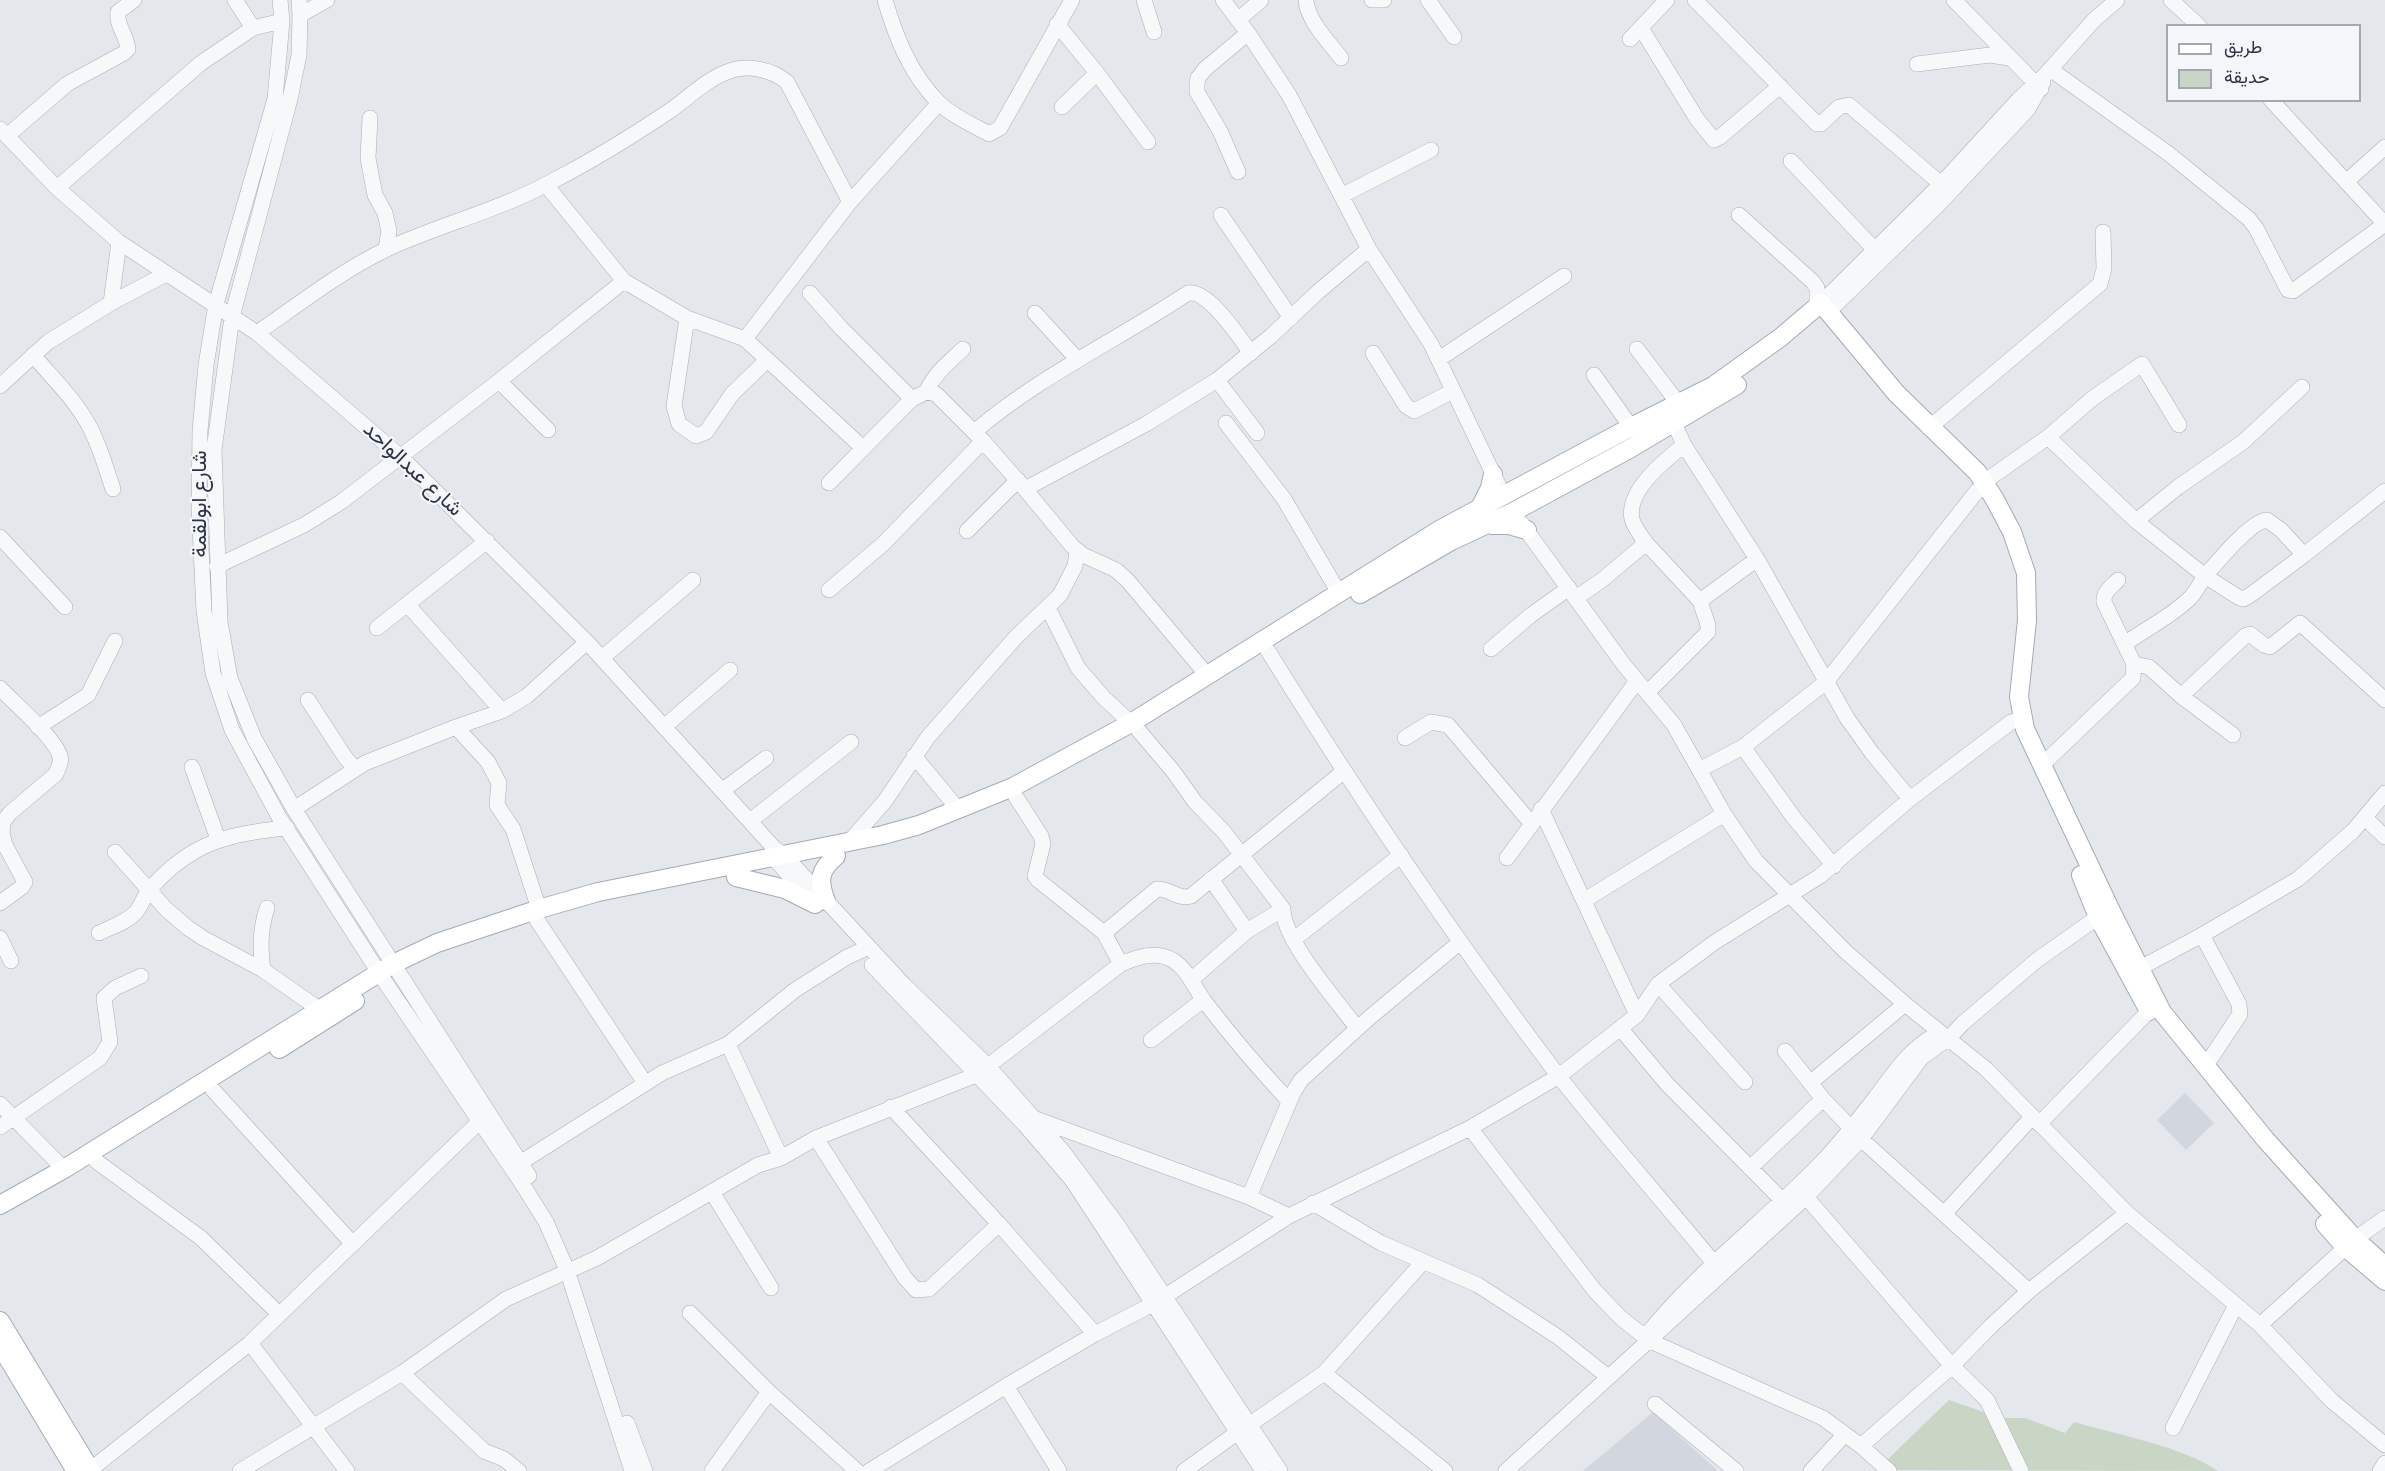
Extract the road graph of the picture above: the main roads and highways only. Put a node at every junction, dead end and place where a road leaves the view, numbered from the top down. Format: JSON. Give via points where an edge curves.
{"nodes":[{"id":1,"x":1820,"y":311,"type":"junction"},
{"id":2,"x":1493,"y":474,"type":"road end"},
{"id":3,"x":1980,"y":487,"type":"junction"},
{"id":4,"x":1508,"y":505,"type":"junction"},
{"id":5,"x":1481,"y":518,"type":"junction"},
{"id":6,"x":1527,"y":530,"type":"road end"},
{"id":7,"x":2017,"y":720,"type":"junction"},
{"id":8,"x":1135,"y":727,"type":"junction"},
{"id":9,"x":836,"y":856,"type":"junction"},
{"id":10,"x":782,"y":859,"type":"junction"},
{"id":11,"x":736,"y":876,"type":"junction"},
{"id":12,"x":538,"y":915,"type":"junction"},
{"id":13,"x":2105,"y":915,"type":"junction"},
{"id":14,"x":389,"y":973,"type":"junction"},
{"id":15,"x":2153,"y":1008,"type":"junction"},
{"id":16,"x":0,"y":1205,"type":"edge"},
{"id":17,"x":0,"y":1217,"type":"edge"},
{"id":18,"x":2350,"y":1243,"type":"junction"},
{"id":19,"x":2385,"y":1266,"type":"edge"},
{"id":20,"x":2385,"y":1281,"type":"edge"},
{"id":21,"x":0,"y":1321,"type":"edge"},
{"id":22,"x":0,"y":1346,"type":"edge"},
{"id":23,"x":86,"y":1471,"type":"edge"}],
"edges":[{"from":1,"to":3,"type":"main road","via":[[1888,397]]},
{"from":1,"to":3,"type":"main road","via":[[1929,428],[1969,464]]},
{"from":1,"to":4,"type":"main road","via":[[1742,368],[1631,427]]},
{"from":1,"to":4,"type":"main road","via":[[1756,372],[1674,423]]},
{"from":2,"to":5,"type":"main road"},
{"from":3,"to":7,"type":"main road","via":[[2012,532],[2026,573],[2027,620]]},
{"from":4,"to":5,"type":"main road"},
{"from":5,"to":6,"type":"main road"},
{"from":5,"to":8,"type":"main road","via":[[1268,651]]},
{"from":5,"to":8,"type":"main road","via":[[1441,530],[1207,675]]},
{"from":7,"to":13,"type":"main road","via":[[2067,843]]},
{"from":7,"to":13,"type":"main road","via":[[2042,765]]},
{"from":8,"to":9,"type":"main road","via":[[1016,797],[905,839]]},
{"from":8,"to":10,"type":"main road","via":[[1013,787],[904,830]]},
{"from":9,"to":10,"type":"main road"},
{"from":9,"to":11,"type":"main road","via":[[822,871],[820,902]]},
{"from":10,"to":11,"type":"main road"},
{"from":10,"to":12,"type":"main road","via":[[598,892]]},
{"from":11,"to":12,"type":"main road"},
{"from":12,"to":14,"type":"main road","via":[[437,943]]},
{"from":13,"to":15,"type":"main road"},
{"from":14,"to":16,"type":"main road","via":[[319,1009]]},
{"from":14,"to":17,"type":"main road","via":[[213,1090]]},
{"from":15,"to":18,"type":"main road"},
{"from":15,"to":18,"type":"main road","via":[[2175,1046]]},
{"from":18,"to":19,"type":"main road"},
{"from":18,"to":20,"type":"main road"},
{"from":21,"to":23,"type":"main road"},
{"from":22,"to":23,"type":"main road"}]}
